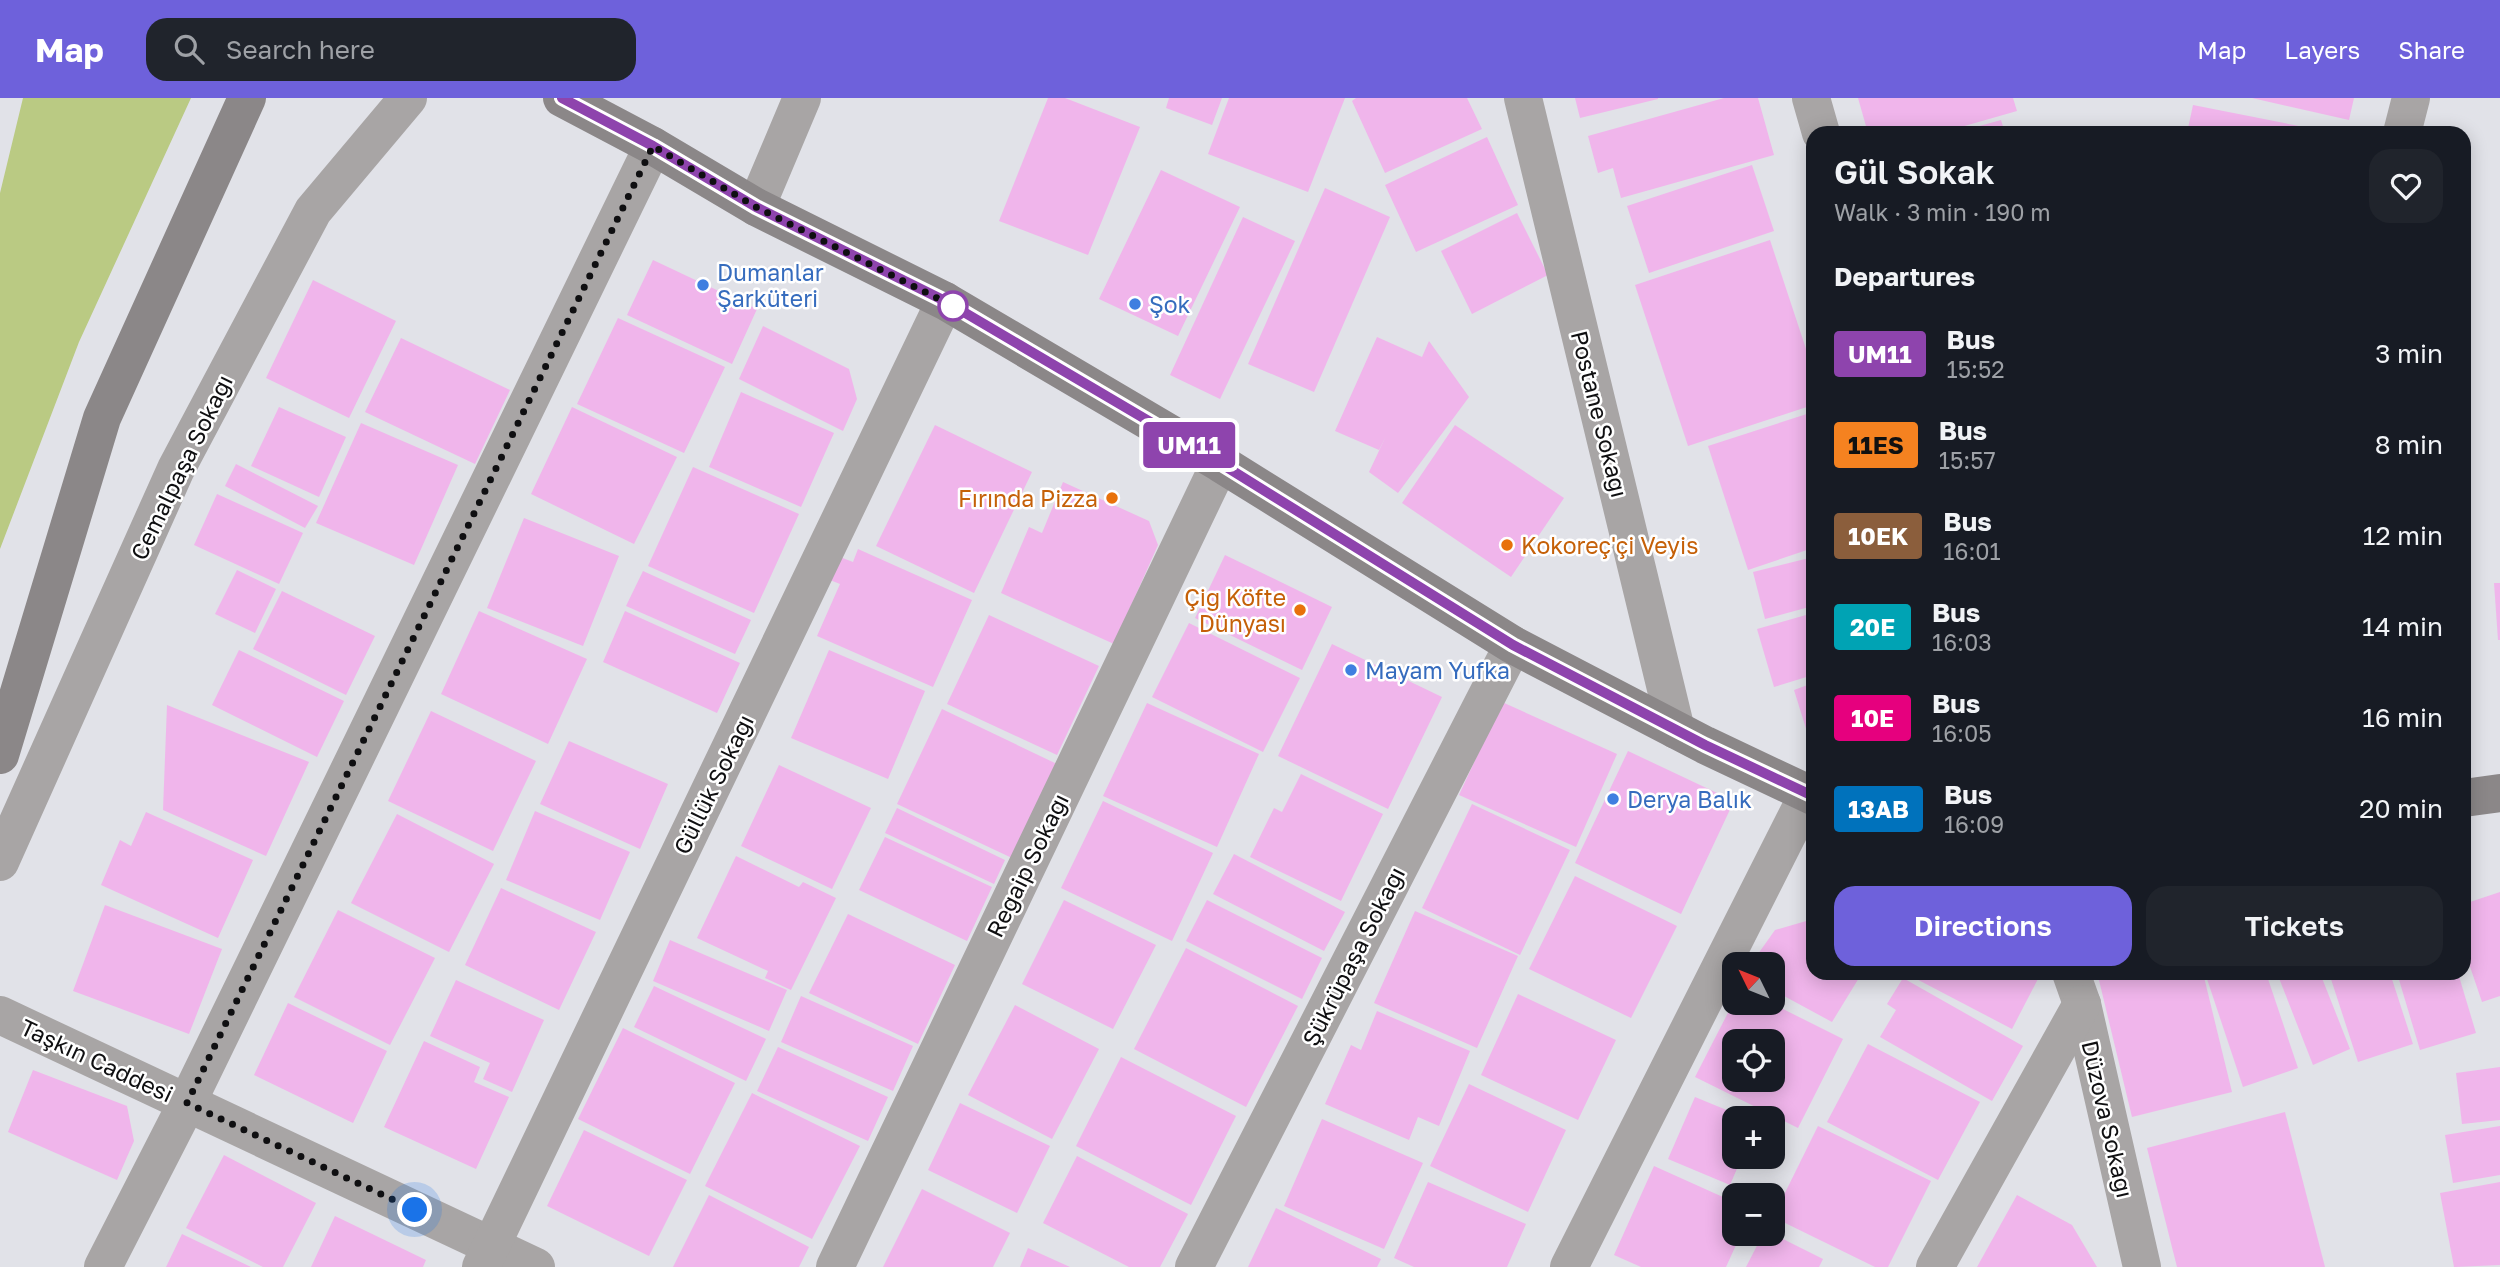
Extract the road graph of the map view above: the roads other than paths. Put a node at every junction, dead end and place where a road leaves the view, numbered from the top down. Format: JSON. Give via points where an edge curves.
{"nodes":[{"id":1,"x":247,"y":98,"type":"edge"},
{"id":2,"x":408,"y":98,"type":"edge"},
{"id":3,"x":562,"y":98,"type":"edge"},
{"id":4,"x":802,"y":98,"type":"edge"},
{"id":5,"x":1523,"y":98,"type":"edge"},
{"id":6,"x":1811,"y":98,"type":"edge"},
{"id":7,"x":2411,"y":98,"type":"edge"},
{"id":8,"x":1819,"y":126,"type":"edge"},
{"id":9,"x":2404,"y":126,"type":"edge"},
{"id":10,"x":653,"y":146,"type":"junction"},
{"id":11,"x":756,"y":207,"type":"junction"},
{"id":12,"x":945,"y":301,"type":"junction"},
{"id":13,"x":1220,"y":463,"type":"junction"},
{"id":14,"x":1513,"y":645,"type":"junction"},
{"id":15,"x":1676,"y":730,"type":"junction"},
{"id":16,"x":0,"y":755,"type":"edge"},
{"id":17,"x":1806,"y":793,"type":"edge"},
{"id":18,"x":2500,"y":793,"type":"edge"},
{"id":19,"x":2471,"y":797,"type":"edge"},
{"id":20,"x":1806,"y":805,"type":"edge"},
{"id":21,"x":0,"y":862,"type":"edge"},
{"id":22,"x":2077,"y":989,"type":"edge"},
{"id":23,"x":0,"y":1015,"type":"edge"},
{"id":24,"x":187,"y":1103,"type":"junction"},
{"id":25,"x":486,"y":1256,"type":"edge"},
{"id":26,"x":103,"y":1267,"type":"edge"},
{"id":27,"x":536,"y":1267,"type":"edge"},
{"id":28,"x":835,"y":1267,"type":"edge"},
{"id":29,"x":1194,"y":1267,"type":"edge"},
{"id":30,"x":1569,"y":1267,"type":"edge"},
{"id":31,"x":1935,"y":1267,"type":"edge"},
{"id":32,"x":2142,"y":1267,"type":"edge"}],
"edges":[{"from":1,"to":16,"type":"street","via":[[102,418]]},
{"from":2,"to":21,"type":"street","name":"Cemalpaşa Sokağı","via":[[313,211],[182,456]]},
{"from":3,"to":10,"type":"street"},
{"from":4,"to":11,"type":"street"},
{"from":5,"to":15,"type":"street","name":"Postane Sokağı"},
{"from":6,"to":8,"type":"street"},
{"from":7,"to":9,"type":"street"},
{"from":10,"to":11,"type":"street"},
{"from":10,"to":24,"type":"street"},
{"from":11,"to":12,"type":"street"},
{"from":12,"to":13,"type":"street"},
{"from":12,"to":25,"type":"street","name":"Güllük Sokağı"},
{"from":13,"to":14,"type":"street"},
{"from":13,"to":28,"type":"street","name":"Regaip Sokağı"},
{"from":14,"to":15,"type":"street"},
{"from":14,"to":29,"type":"street","name":"Şükrüpaşa Sokağı"},
{"from":15,"to":17,"type":"street"},
{"from":18,"to":19,"type":"street"},
{"from":20,"to":30,"type":"street"},
{"from":22,"to":31,"type":"street"},
{"from":22,"to":32,"type":"street","name":"Düzova Sokağı"},
{"from":23,"to":24,"type":"street","name":"Taşkın Caddesi"},
{"from":24,"to":25,"type":"street","name":"Taşkın Caddesi"},
{"from":24,"to":26,"type":"street"},
{"from":25,"to":27,"type":"street","name":"Taşkın Caddesi"}]}
